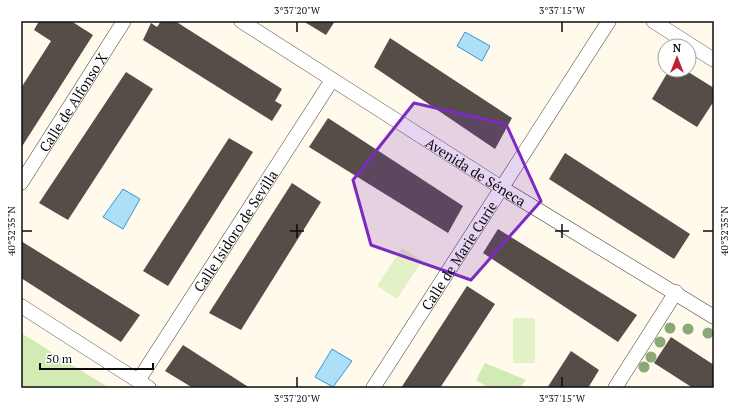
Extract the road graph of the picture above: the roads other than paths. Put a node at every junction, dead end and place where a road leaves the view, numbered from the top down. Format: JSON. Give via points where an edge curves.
{"nodes":[{"id":1,"x":124,"y":21,"type":"edge"},
{"id":2,"x":241,"y":21,"type":"edge"},
{"id":3,"x":609,"y":21,"type":"edge"},
{"id":4,"x":653,"y":21,"type":"edge"},
{"id":5,"x":714,"y":60,"type":"edge"},
{"id":6,"x":332,"y":80,"type":"junction"},
{"id":7,"x":21,"y":182,"type":"edge"},
{"id":8,"x":502,"y":188,"type":"junction"},
{"id":9,"x":676,"y":292,"type":"junction"},
{"id":10,"x":21,"y":306,"type":"edge"},
{"id":11,"x":714,"y":316,"type":"edge"},
{"id":12,"x":143,"y":385,"type":"edge"},
{"id":13,"x":373,"y":388,"type":"edge"},
{"id":14,"x":615,"y":388,"type":"edge"}],
"edges":[{"from":1,"to":7,"type":"street","name":"Calle de Alfonso X"},
{"from":2,"to":6,"type":"street","name":"Avenida de Séneca"},
{"from":3,"to":8,"type":"street","name":"Calle de Marie Curie"},
{"from":4,"to":5,"type":"street"},
{"from":6,"to":8,"type":"street","name":"Avenida de Séneca"},
{"from":6,"to":12,"type":"street","name":"Calle Isidoro de Sevilla"},
{"from":8,"to":9,"type":"street","name":"Avenida de Séneca"},
{"from":8,"to":13,"type":"street","name":"Calle de Marie Curie"},
{"from":9,"to":11,"type":"street","name":"Avenida de Séneca"},
{"from":9,"to":14,"type":"street"},
{"from":10,"to":12,"type":"street"}]}
